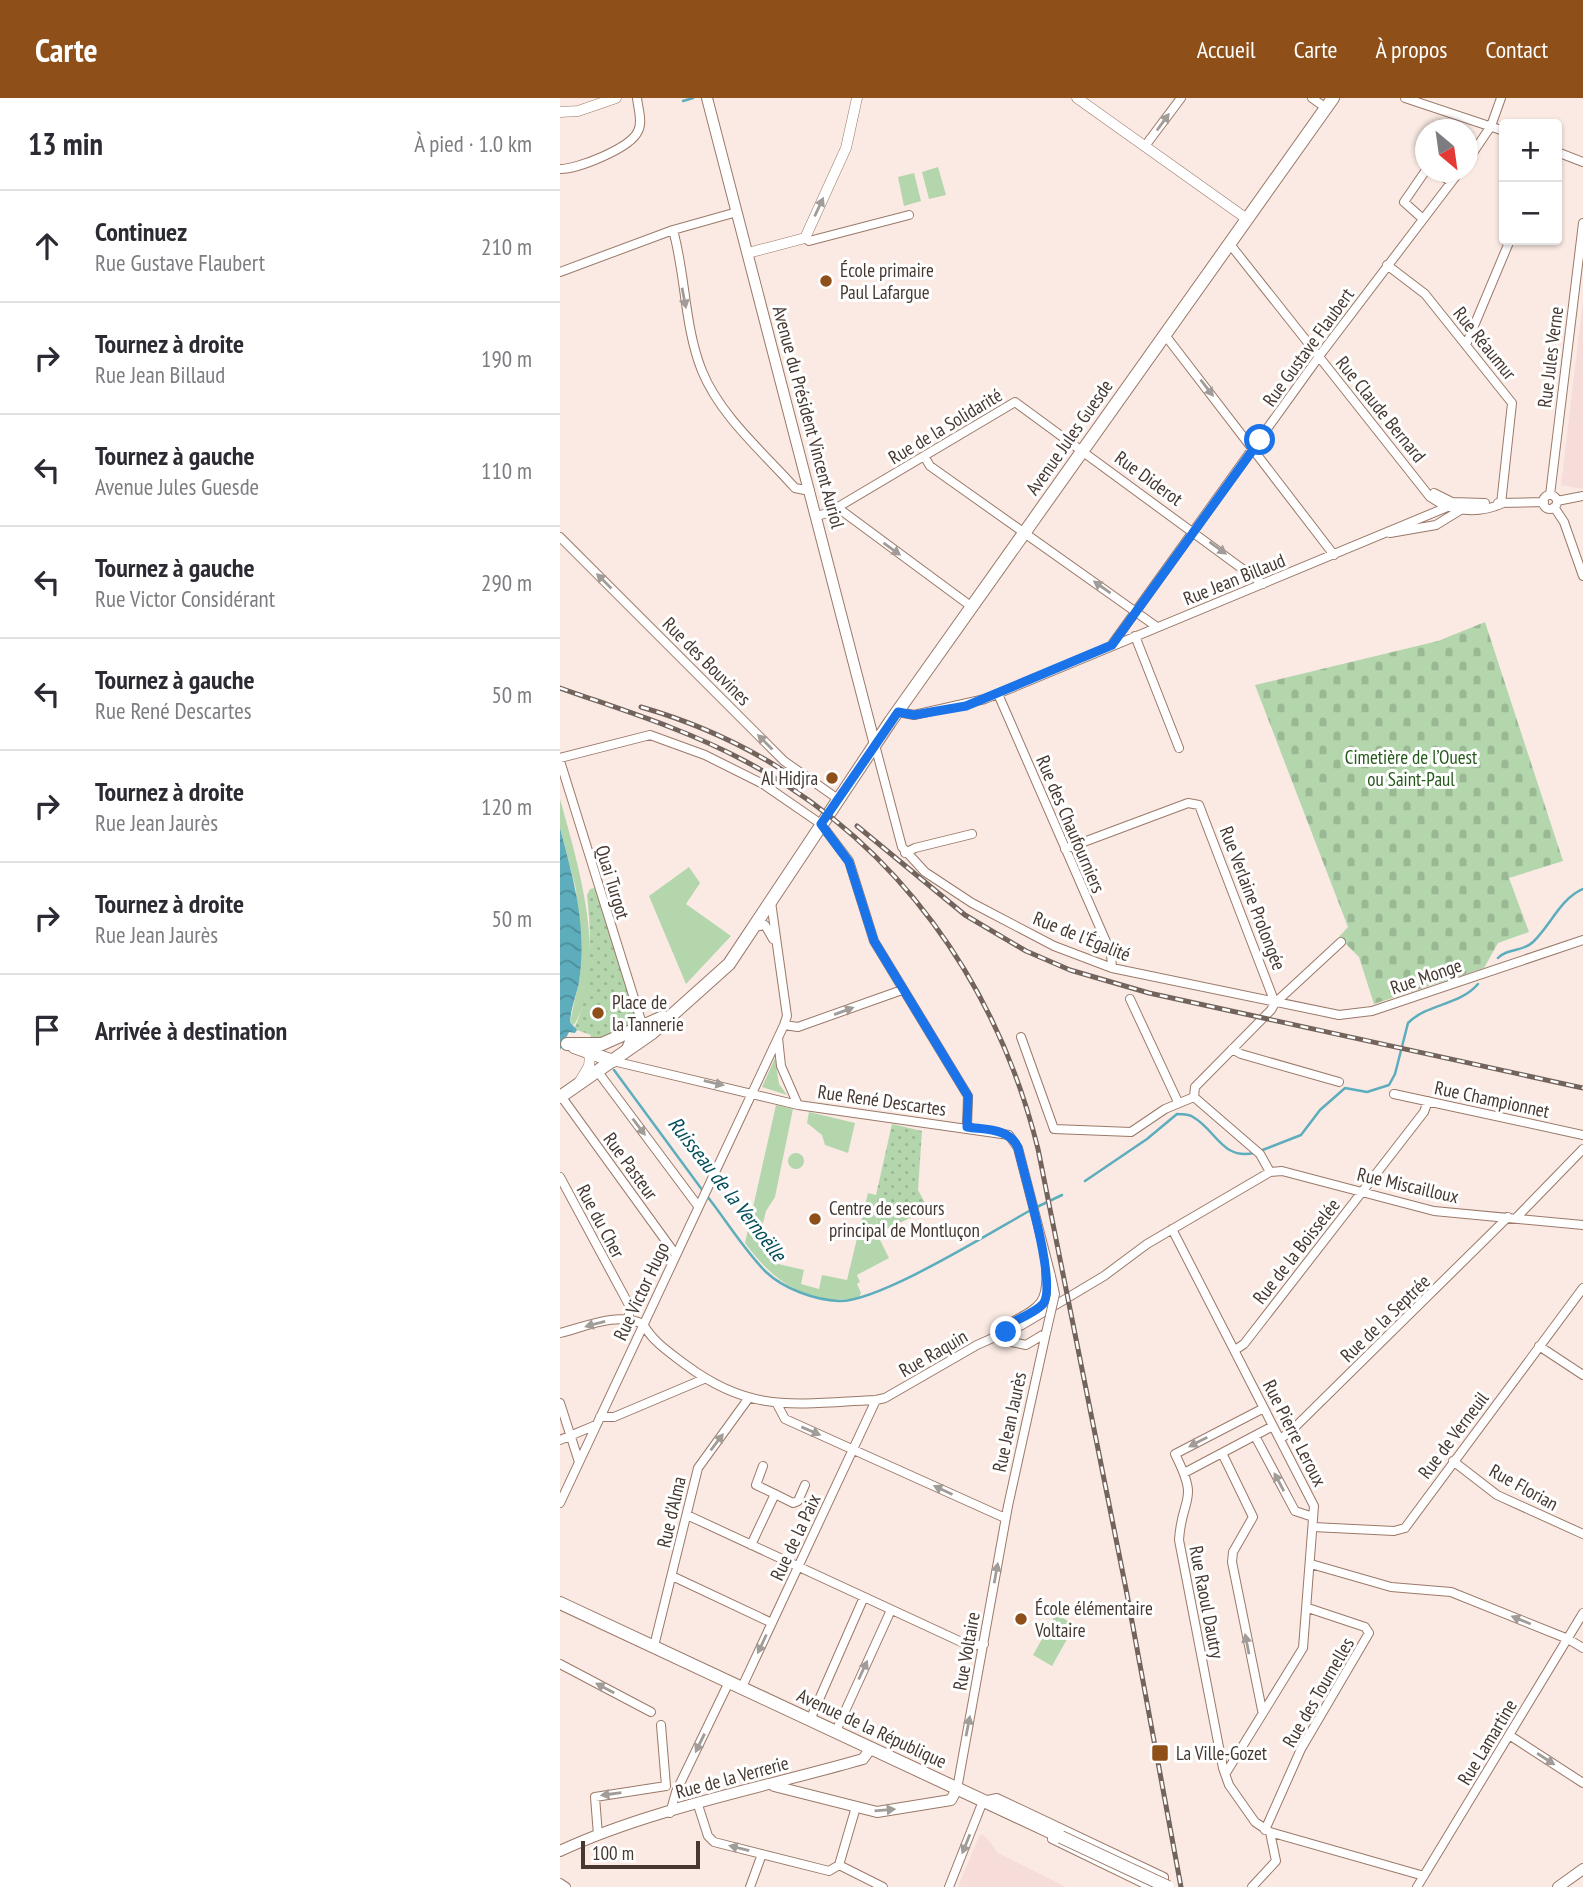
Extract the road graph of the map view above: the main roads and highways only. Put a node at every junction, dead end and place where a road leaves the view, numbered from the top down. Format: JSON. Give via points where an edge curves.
{"nodes":[{"id":1,"x":707,"y":98,"type":"edge"},
{"id":2,"x":1329,"y":103,"type":"edge"},
{"id":3,"x":875,"y":745,"type":"junction"},
{"id":4,"x":687,"y":1002,"type":"junction"},
{"id":5,"x":579,"y":1052,"type":"edge"},
{"id":6,"x":613,"y":1061,"type":"junction"},
{"id":7,"x":561,"y":1097,"type":"edge"},
{"id":8,"x":560,"y":1603,"type":"edge"},
{"id":9,"x":871,"y":1748,"type":"junction"},
{"id":10,"x":772,"y":1785,"type":"junction"},
{"id":11,"x":957,"y":1789,"type":"junction"},
{"id":12,"x":560,"y":1851,"type":"edge"},
{"id":13,"x":1583,"y":1869,"type":"edge"},
{"id":14,"x":1166,"y":1887,"type":"edge"},
{"id":15,"x":1558,"y":1887,"type":"edge"}],
"edges":[{"from":1,"to":3,"type":"main road","name":"Avenue du Président Vincent Auriol"},
{"from":2,"to":3,"type":"main road","name":"Avenue Jules Guesde"},
{"from":3,"to":4,"type":"main road","name":"Avenue Jules Guesde","via":[[729,964]]},
{"from":4,"to":5,"type":"main road","via":[[630,1034]]},
{"from":4,"to":6,"type":"main road","via":[[627,1058]]},
{"from":5,"to":6,"type":"main road"},
{"from":5,"to":6,"type":"main road"},
{"from":5,"to":7,"type":"main road","via":[[578,1084]]},
{"from":8,"to":9,"type":"main road","name":"Avenue de la République"},
{"from":9,"to":10,"type":"main road","name":"Rue de la Verrerie","via":[[863,1759]]},
{"from":9,"to":11,"type":"main road","name":"Avenue de la République"},
{"from":10,"to":11,"type":"main road","one_way":true,"via":[[877,1812],[951,1800]]},
{"from":10,"to":12,"type":"main road","name":"Rue de la Verrerie","via":[[598,1835]]},
{"from":11,"to":14,"type":"main road","name":"Avenue de la République","bridge":true},
{"from":13,"to":15,"type":"main road"}]}
